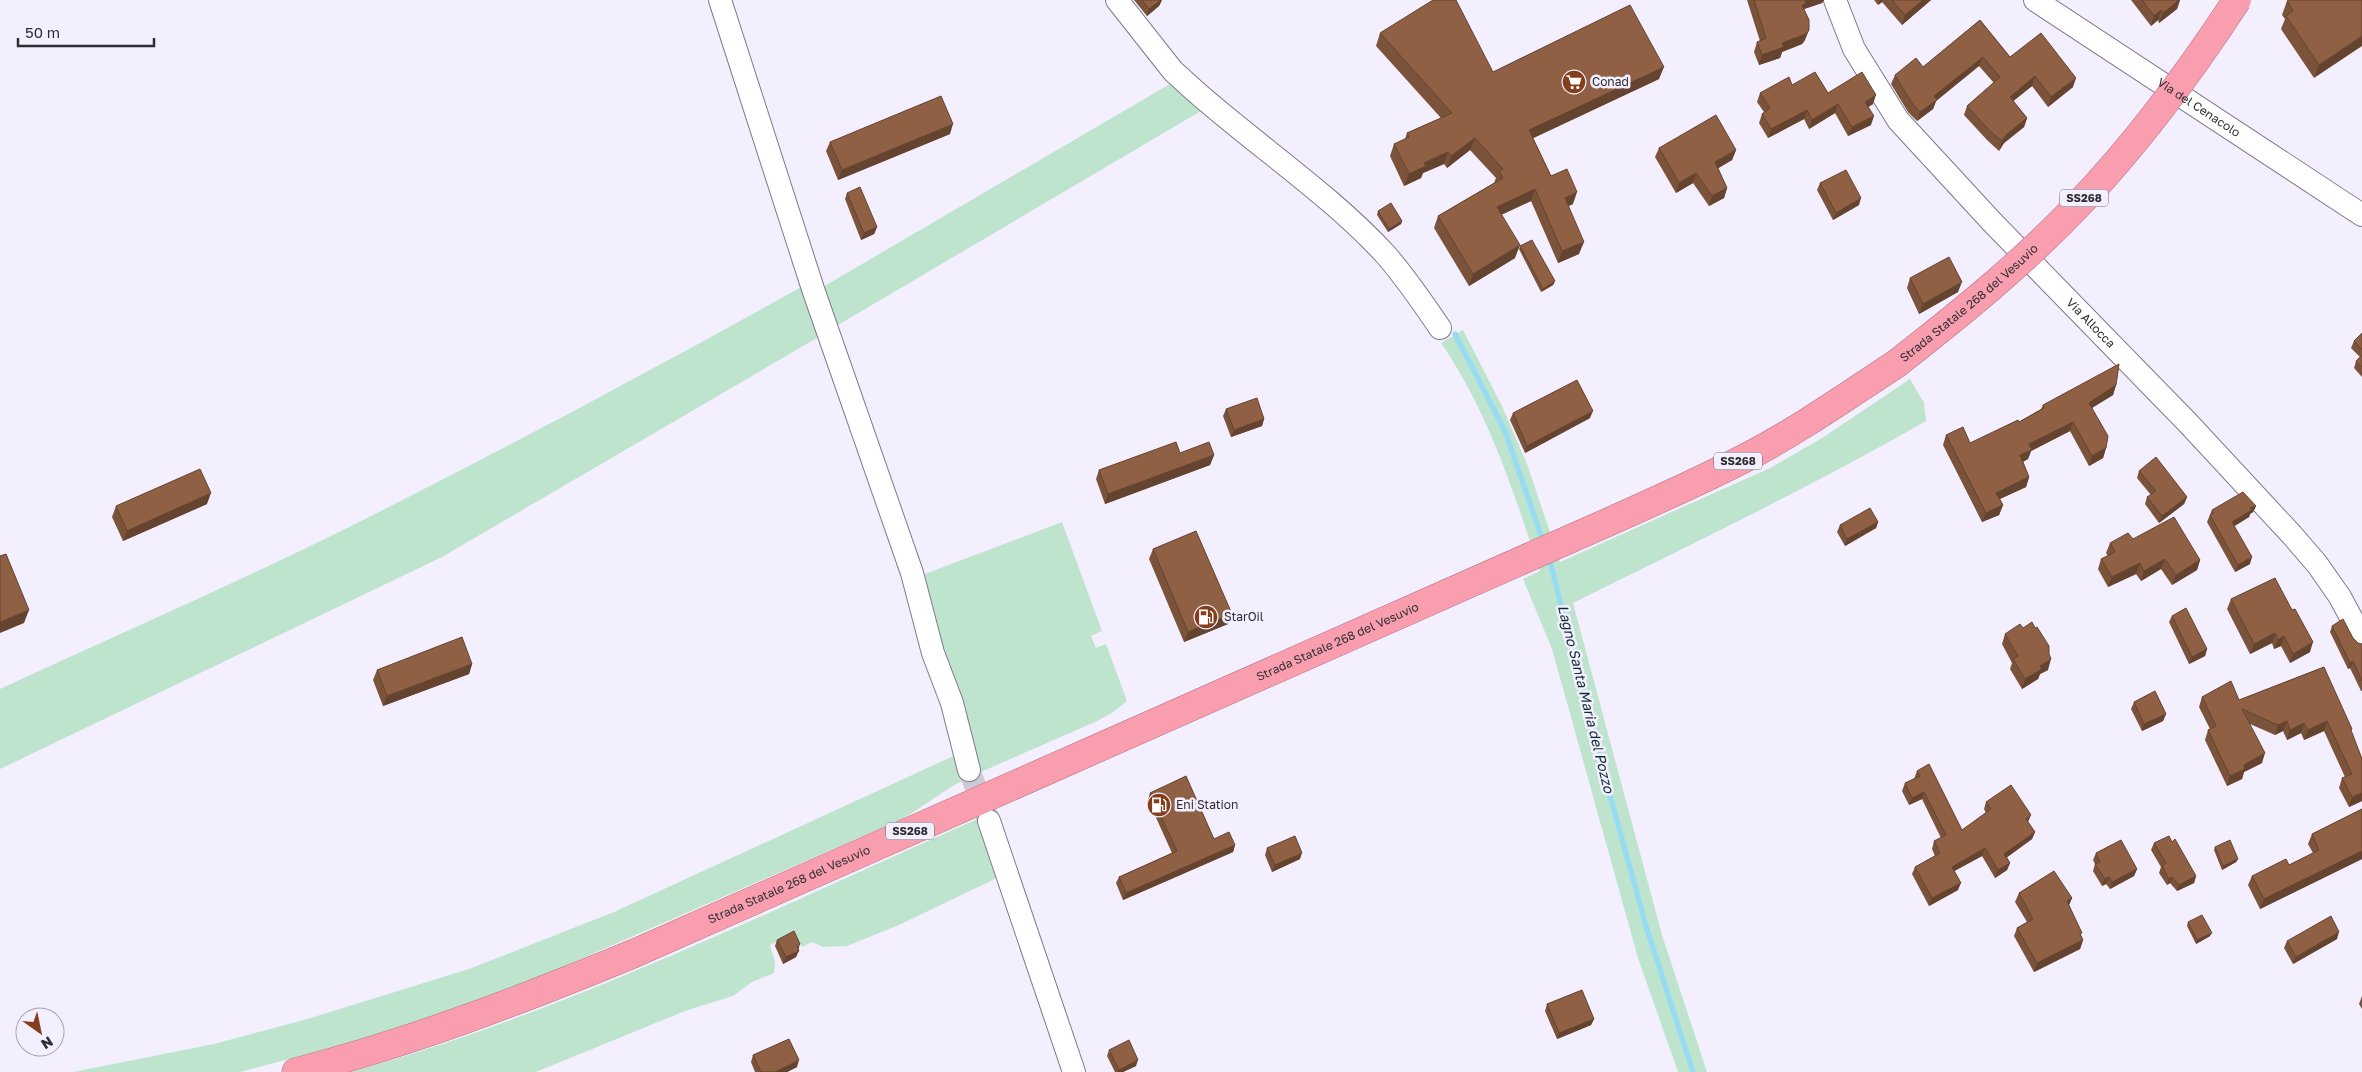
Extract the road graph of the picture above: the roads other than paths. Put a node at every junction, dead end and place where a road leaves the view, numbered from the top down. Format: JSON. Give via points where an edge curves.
{"nodes":[{"id":1,"x":720,"y":0,"type":"edge"},
{"id":2,"x":1117,"y":0,"type":"edge"},
{"id":3,"x":1835,"y":0,"type":"edge"},
{"id":4,"x":2035,"y":0,"type":"edge"},
{"id":5,"x":2237,"y":0,"type":"edge"},
{"id":6,"x":2362,"y":215,"type":"edge"},
{"id":7,"x":1440,"y":328,"type":"dead end"},
{"id":8,"x":2362,"y":638,"type":"edge"},
{"id":9,"x":969,"y":770,"type":"tunnel mouth"},
{"id":10,"x":989,"y":821,"type":"tunnel mouth"},
{"id":11,"x":296,"y":1072,"type":"edge"},
{"id":12,"x":1074,"y":1072,"type":"edge"}],
"edges":[{"from":1,"to":9,"type":"street","via":[[813,289],[912,573]]},
{"from":2,"to":7,"type":"street","via":[[1180,78],[1385,254]]},
{"from":3,"to":8,"type":"street","name":"Via Allocca","via":[[1854,49],[1898,120],[2292,535],[2340,597]]},
{"from":4,"to":6,"type":"street","name":"Via del Cenacolo"},
{"from":5,"to":11,"type":"highway","name":"Strada Statale 268 del Vesuvio","number":"SS268","bridge":true,"via":[[2159,112],[2078,205],[1990,288],[1896,364],[1816,417],[1748,456],[1515,564],[635,953],[471,1017]]},
{"from":10,"to":12,"type":"street"}]}
